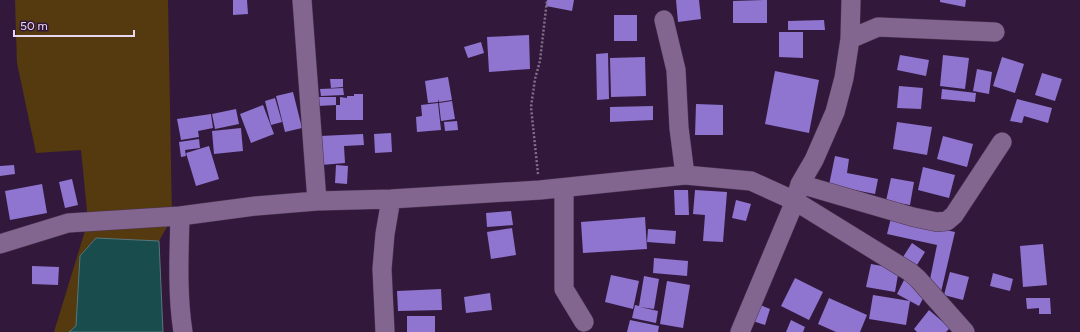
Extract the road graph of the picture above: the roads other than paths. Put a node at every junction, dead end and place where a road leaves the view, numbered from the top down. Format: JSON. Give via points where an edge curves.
{"nodes":[{"id":1,"x":302,"y":0,"type":"edge"},
{"id":2,"x":851,"y":0,"type":"edge"},
{"id":3,"x":664,"y":20,"type":"dead end"},
{"id":4,"x":995,"y":32,"type":"dead end"},
{"id":5,"x":850,"y":39,"type":"junction"},
{"id":6,"x":1002,"y":142,"type":"dead end"},
{"id":7,"x":685,"y":175,"type":"junction"},
{"id":8,"x":564,"y":188,"type":"junction"},
{"id":9,"x":798,"y":192,"type":"junction"},
{"id":10,"x":391,"y":199,"type":"junction"},
{"id":11,"x":317,"y":201,"type":"junction"},
{"id":12,"x":180,"y":216,"type":"junction"},
{"id":13,"x":0,"y":244,"type":"edge"},
{"id":14,"x":584,"y":322,"type":"dead end"},
{"id":15,"x":183,"y":332,"type":"edge"},
{"id":16,"x":385,"y":332,"type":"edge"},
{"id":17,"x":740,"y":332,"type":"edge"},
{"id":18,"x":965,"y":332,"type":"edge"}],
"edges":[{"from":1,"to":11,"type":"street"},
{"from":2,"to":5,"type":"street"},
{"from":3,"to":7,"type":"street","via":[[676,70]]},
{"from":4,"to":5,"type":"street","via":[[878,27]]},
{"from":5,"to":9,"type":"street","via":[[835,112]]},
{"from":6,"to":9,"type":"street","via":[[954,215],[947,221],[937,222]]},
{"from":7,"to":8,"type":"street"},
{"from":7,"to":9,"type":"street","via":[[751,181]]},
{"from":8,"to":10,"type":"street"},
{"from":8,"to":14,"type":"street","via":[[564,289]]},
{"from":9,"to":17,"type":"street"},
{"from":9,"to":18,"type":"street","via":[[910,272]]},
{"from":10,"to":11,"type":"street"},
{"from":10,"to":16,"type":"street","via":[[382,269]]},
{"from":11,"to":12,"type":"street"},
{"from":12,"to":13,"type":"street","via":[[68,223]]},
{"from":12,"to":15,"type":"street"}]}
